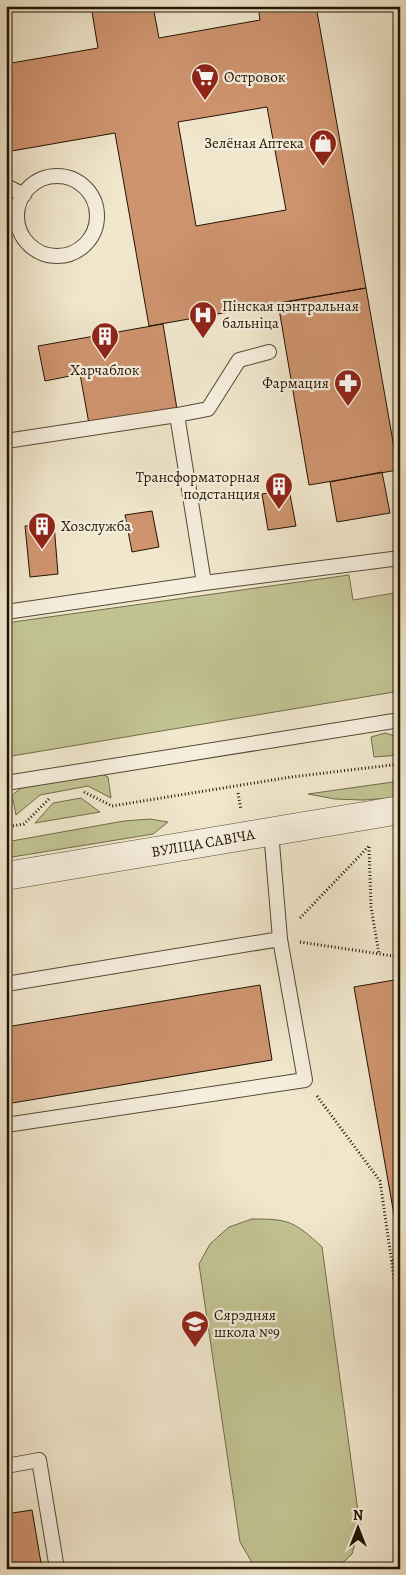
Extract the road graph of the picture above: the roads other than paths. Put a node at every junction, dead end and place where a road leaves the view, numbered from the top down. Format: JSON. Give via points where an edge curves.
{"nodes":[{"id":1,"x":6,"y":186,"type":"edge"},
{"id":2,"x":24,"y":195,"type":"junction"},
{"id":3,"x":269,"y":352,"type":"dead end"},
{"id":4,"x":178,"y":415,"type":"junction"},
{"id":5,"x":6,"y":441,"type":"edge"},
{"id":6,"x":400,"y":558,"type":"edge"},
{"id":7,"x":204,"y":583,"type":"junction"},
{"id":8,"x":6,"y":612,"type":"edge"},
{"id":9,"x":400,"y":720,"type":"edge"},
{"id":10,"x":6,"y":783,"type":"edge"},
{"id":11,"x":400,"y":810,"type":"edge"},
{"id":12,"x":272,"y":831,"type":"junction"},
{"id":13,"x":6,"y":876,"type":"edge"},
{"id":14,"x":280,"y":939,"type":"junction"},
{"id":15,"x":6,"y":984,"type":"edge"},
{"id":16,"x":6,"y":1125,"type":"edge"},
{"id":17,"x":6,"y":1466,"type":"edge"},
{"id":18,"x":57,"y":1569,"type":"edge"}],
"edges":[{"from":1,"to":2,"type":"lane"},
{"from":2,"to":2,"type":"lane","via":[[18,206],[17,219],[26,242],[36,250],[48,255],[71,254],[90,240],[97,218],[95,205],[90,193],[80,184],[69,178],[43,179]]},
{"from":3,"to":4,"type":"lane","via":[[239,360],[208,408]]},
{"from":4,"to":5,"type":"lane"},
{"from":4,"to":7,"type":"lane"},
{"from":6,"to":7,"type":"lane"},
{"from":7,"to":8,"type":"lane"},
{"from":9,"to":10,"type":"lane"},
{"from":11,"to":12,"type":"street","name":"ВУЛІЦА САВІЧА"},
{"from":12,"to":13,"type":"street","name":"ВУЛІЦА САВІЧА"},
{"from":12,"to":14,"type":"lane"},
{"from":14,"to":15,"type":"lane"},
{"from":14,"to":16,"type":"lane","via":[[305,1080]]},
{"from":17,"to":18,"type":"lane","via":[[39,1460]]}]}
